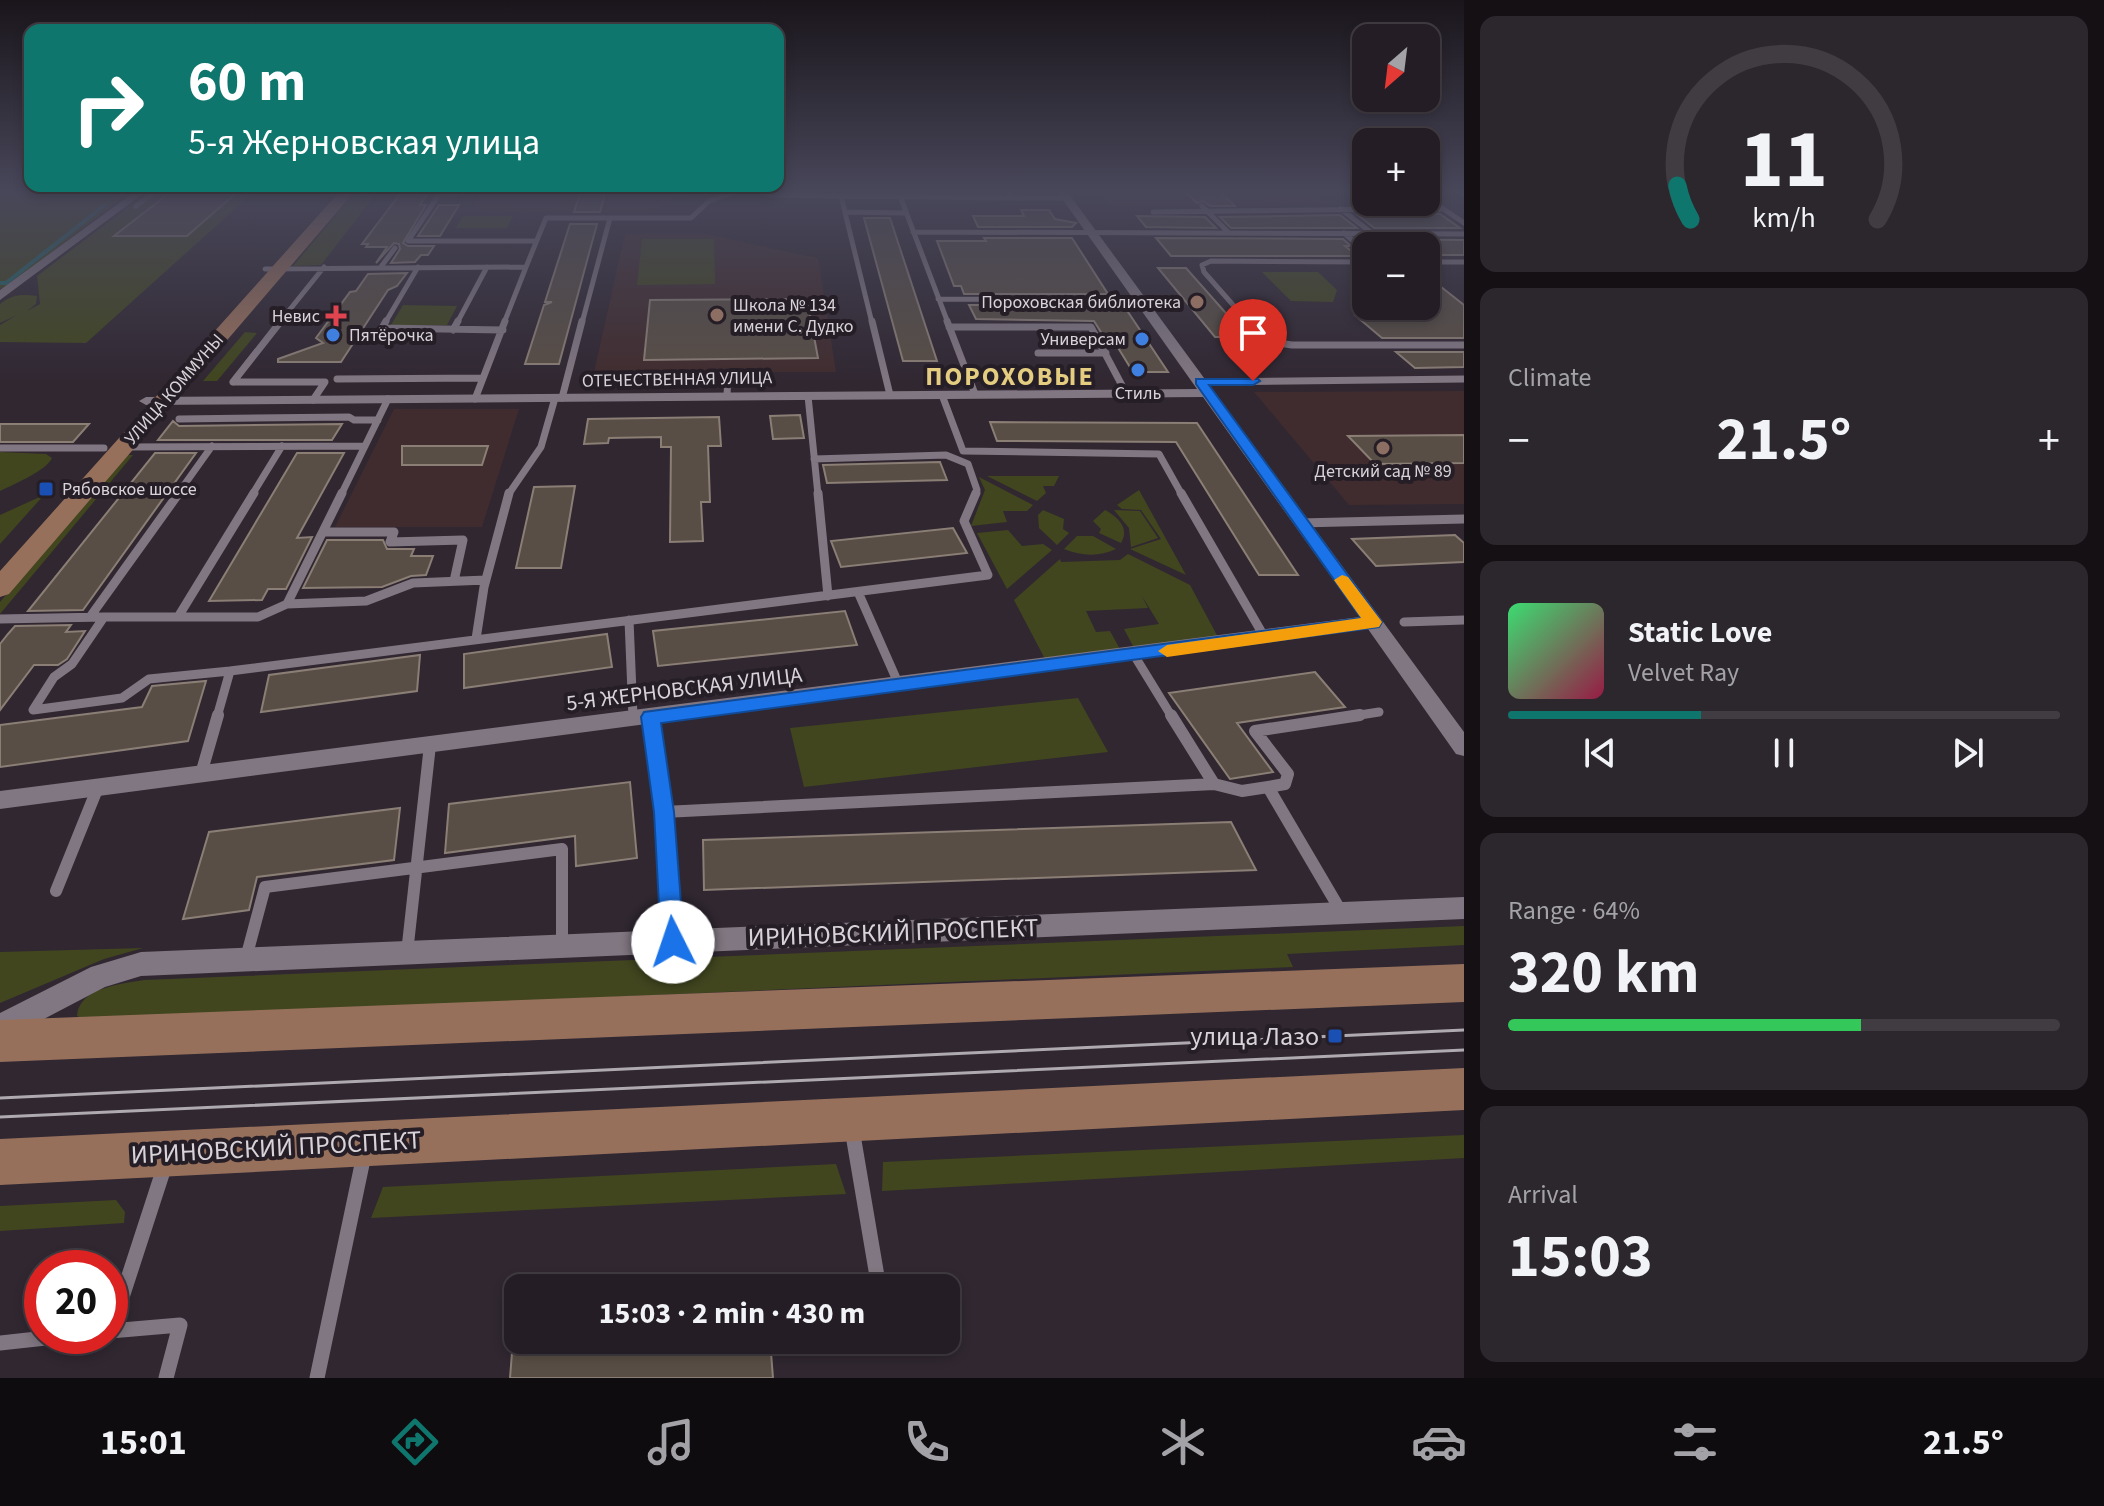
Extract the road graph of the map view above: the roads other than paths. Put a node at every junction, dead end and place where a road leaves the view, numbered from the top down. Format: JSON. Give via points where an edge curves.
{"nodes":[{"id":1,"x":56,"y":254,"type":"edge"},
{"id":2,"x":285,"y":254,"type":"edge"},
{"id":3,"x":287,"y":254,"type":"edge"},
{"id":4,"x":390,"y":254,"type":"edge"},
{"id":5,"x":531,"y":254,"type":"edge"},
{"id":6,"x":600,"y":254,"type":"edge"},
{"id":7,"x":855,"y":254,"type":"edge"},
{"id":8,"x":921,"y":254,"type":"edge"},
{"id":9,"x":1109,"y":254,"type":"edge"},
{"id":10,"x":1352,"y":262,"type":"edge"},
{"id":11,"x":1440,"y":262,"type":"edge"},
{"id":12,"x":1464,"y":262,"type":"edge"},
{"id":13,"x":324,"y":267,"type":"junction"},
{"id":14,"x":418,"y":267,"type":"junction"},
{"id":15,"x":487,"y":267,"type":"junction"},
{"id":16,"x":526,"y":267,"type":"junction"},
{"id":17,"x":380,"y":268,"type":"junction"},
{"id":18,"x":273,"y":269,"type":"junction"},
{"id":19,"x":0,"y":296,"type":"edge"},
{"id":20,"x":938,"y":299,"type":"junction"},
{"id":21,"x":1142,"y":300,"type":"junction"},
{"id":22,"x":949,"y":327,"type":"junction"},
{"id":23,"x":453,"y":330,"type":"junction"},
{"id":24,"x":503,"y":330,"type":"junction"},
{"id":25,"x":1464,"y":345,"type":"edge"},
{"id":26,"x":1038,"y":353,"type":"dead end"},
{"id":27,"x":1106,"y":353,"type":"junction"},
{"id":28,"x":728,"y":372,"type":"dead end"},
{"id":29,"x":483,"y":378,"type":"junction"},
{"id":30,"x":337,"y":379,"type":"dead end"},
{"id":31,"x":1464,"y":379,"type":"edge"},
{"id":32,"x":1204,"y":387,"type":"junction"},
{"id":33,"x":1126,"y":393,"type":"junction"},
{"id":34,"x":975,"y":394,"type":"junction"},
{"id":35,"x":890,"y":395,"type":"junction"},
{"id":36,"x":942,"y":395,"type":"junction"},
{"id":37,"x":727,"y":396,"type":"junction"},
{"id":38,"x":808,"y":396,"type":"junction"},
{"id":39,"x":558,"y":398,"type":"junction"},
{"id":40,"x":388,"y":399,"type":"junction"},
{"id":41,"x":475,"y":399,"type":"junction"},
{"id":42,"x":313,"y":400,"type":"junction"},
{"id":43,"x":163,"y":407,"type":"junction"},
{"id":44,"x":378,"y":420,"type":"junction"},
{"id":45,"x":212,"y":446,"type":"junction"},
{"id":46,"x":282,"y":446,"type":"junction"},
{"id":47,"x":365,"y":446,"type":"junction"},
{"id":48,"x":114,"y":447,"type":"junction"},
{"id":49,"x":0,"y":448,"type":"edge"},
{"id":50,"x":814,"y":459,"type":"junction"},
{"id":51,"x":1463,"y":520,"type":"edge"},
{"id":52,"x":1300,"y":523,"type":"junction"},
{"id":53,"x":323,"y":532,"type":"junction"},
{"id":54,"x":0,"y":562,"type":"edge"},
{"id":55,"x":486,"y":580,"type":"junction"},
{"id":56,"x":454,"y":581,"type":"junction"},
{"id":57,"x":0,"y":588,"type":"edge"},
{"id":58,"x":858,"y":592,"type":"junction"},
{"id":59,"x":828,"y":596,"type":"junction"},
{"id":60,"x":287,"y":604,"type":"junction"},
{"id":61,"x":90,"y":617,"type":"junction"},
{"id":62,"x":104,"y":617,"type":"junction"},
{"id":63,"x":178,"y":617,"type":"junction"},
{"id":64,"x":0,"y":619,"type":"edge"},
{"id":65,"x":629,"y":620,"type":"junction"},
{"id":66,"x":1464,"y":620,"type":"edge"},
{"id":67,"x":1373,"y":622,"type":"junction"},
{"id":68,"x":1404,"y":622,"type":"dead end"},
{"id":69,"x":1265,"y":638,"type":"junction"},
{"id":70,"x":476,"y":639,"type":"junction"},
{"id":71,"x":1134,"y":655,"type":"junction"},
{"id":72,"x":230,"y":671,"type":"junction"},
{"id":73,"x":899,"y":685,"type":"junction"},
{"id":74,"x":1379,"y":712,"type":"dead end"},
{"id":75,"x":642,"y":718,"type":"junction"},
{"id":76,"x":430,"y":745,"type":"junction"},
{"id":77,"x":1464,"y":748,"type":"edge"},
{"id":78,"x":201,"y":774,"type":"junction"},
{"id":79,"x":1214,"y":784,"type":"junction"},
{"id":80,"x":98,"y":787,"type":"junction"},
{"id":81,"x":1268,"y":787,"type":"junction"},
{"id":82,"x":0,"y":800,"type":"edge"},
{"id":83,"x":664,"y":812,"type":"junction"},
{"id":84,"x":418,"y":867,"type":"junction"},
{"id":85,"x":56,"y":891,"type":"dead end"},
{"id":86,"x":1464,"y":908,"type":"edge"},
{"id":87,"x":1342,"y":913,"type":"junction"},
{"id":88,"x":673,"y":942,"type":"junction"},
{"id":89,"x":562,"y":946,"type":"junction"},
{"id":90,"x":407,"y":953,"type":"junction"},
{"id":91,"x":245,"y":959,"type":"junction"},
{"id":92,"x":1464,"y":983,"type":"edge"},
{"id":93,"x":0,"y":1028,"type":"edge"},
{"id":94,"x":0,"y":1041,"type":"edge"},
{"id":95,"x":1464,"y":1089,"type":"edge"},
{"id":96,"x":851,"y":1119,"type":"junction"},
{"id":97,"x":367,"y":1141,"type":"junction"},
{"id":98,"x":170,"y":1152,"type":"junction"},
{"id":99,"x":0,"y":1162,"type":"edge"},
{"id":100,"x":877,"y":1274,"type":"edge"},
{"id":101,"x":128,"y":1277,"type":"edge"},
{"id":102,"x":128,"y":1329,"type":"edge"},
{"id":103,"x":24,"y":1340,"type":"edge"},
{"id":104,"x":0,"y":1343,"type":"edge"},
{"id":105,"x":166,"y":1378,"type":"edge"},
{"id":106,"x":317,"y":1378,"type":"edge"}],
"edges":[{"from":1,"to":19,"type":"street"},
{"from":2,"to":18,"type":"main road","name":"УЛИЦА КОММУНЫ"},
{"from":3,"to":18,"type":"main road","name":"УЛИЦА КОММУНЫ"},
{"from":4,"to":17,"type":"lane"},
{"from":5,"to":16,"type":"lane"},
{"from":6,"to":39,"type":"lane"},
{"from":7,"to":35,"type":"lane"},
{"from":8,"to":20,"type":"lane"},
{"from":9,"to":21,"type":"street"},
{"from":10,"to":25,"type":"lane","via":[[1202,265],[1265,341]]},
{"from":11,"to":12,"type":"lane"},
{"from":13,"to":17,"type":"lane"},
{"from":13,"to":18,"type":"lane"},
{"from":13,"to":42,"type":"lane","via":[[233,382],[325,382]]},
{"from":14,"to":15,"type":"lane"},
{"from":14,"to":17,"type":"lane"},
{"from":14,"to":23,"type":"lane","via":[[382,328]]},
{"from":15,"to":16,"type":"lane"},
{"from":15,"to":23,"type":"lane"},
{"from":16,"to":24,"type":"lane"},
{"from":18,"to":43,"type":"main road","name":"УЛИЦА КОММУНЫ"},
{"from":20,"to":21,"type":"lane"},
{"from":20,"to":22,"type":"lane"},
{"from":21,"to":32,"type":"street"},
{"from":22,"to":27,"type":"lane","via":[[1091,327]]},
{"from":22,"to":34,"type":"lane"},
{"from":23,"to":24,"type":"lane"},
{"from":24,"to":29,"type":"lane"},
{"from":26,"to":27,"type":"lane"},
{"from":27,"to":33,"type":"lane"},
{"from":28,"to":37,"type":"lane"},
{"from":29,"to":30,"type":"lane"},
{"from":29,"to":41,"type":"lane"},
{"from":31,"to":32,"type":"lane"},
{"from":32,"to":33,"type":"street","name":"ОТЕЧЕСТВЕННАЯ УЛИЦА"},
{"from":32,"to":52,"type":"street"},
{"from":33,"to":34,"type":"street","name":"ОТЕЧЕСТВЕННАЯ УЛИЦА"},
{"from":34,"to":36,"type":"street","name":"ОТЕЧЕСТВЕННАЯ УЛИЦА"},
{"from":35,"to":36,"type":"street","name":"ОТЕЧЕСТВЕННАЯ УЛИЦА"},
{"from":35,"to":38,"type":"street","name":"ОТЕЧЕСТВЕННАЯ УЛИЦА"},
{"from":36,"to":69,"type":"lane","via":[[963,451],[1159,454]]},
{"from":37,"to":38,"type":"street","name":"ОТЕЧЕСТВЕННАЯ УЛИЦА"},
{"from":37,"to":39,"type":"street","name":"ОТЕЧЕСТВЕННАЯ УЛИЦА"},
{"from":38,"to":50,"type":"lane"},
{"from":39,"to":41,"type":"street","name":"ОТЕЧЕСТВЕННАЯ УЛИЦА"},
{"from":39,"to":55,"type":"lane","via":[[541,447],[509,492]]},
{"from":40,"to":41,"type":"street","name":"ОТЕЧЕСТВЕННАЯ УЛИЦА"},
{"from":40,"to":42,"type":"street","name":"ОТЕЧЕСТВЕННАЯ УЛИЦА"},
{"from":40,"to":44,"type":"lane"},
{"from":42,"to":43,"type":"street","name":"ОТЕЧЕСТВЕННАЯ УЛИЦА"},
{"from":43,"to":44,"type":"lane"},
{"from":43,"to":48,"type":"main road","name":"УЛИЦА КОММУНЫ"},
{"from":44,"to":47,"type":"lane"},
{"from":45,"to":46,"type":"lane"},
{"from":45,"to":48,"type":"lane"},
{"from":45,"to":61,"type":"lane"},
{"from":46,"to":47,"type":"lane"},
{"from":46,"to":63,"type":"lane"},
{"from":47,"to":53,"type":"lane","via":[[358,470]]},
{"from":48,"to":49,"type":"lane"},
{"from":48,"to":54,"type":"main road","name":"УЛИЦА КОММУНЫ"},
{"from":48,"to":57,"type":"main road","name":"УЛИЦА КОММУНЫ"},
{"from":50,"to":58,"type":"lane","via":[[946,455],[968,464],[977,490],[964,521],[988,575]]},
{"from":50,"to":59,"type":"lane"},
{"from":51,"to":52,"type":"lane"},
{"from":52,"to":67,"type":"street"},
{"from":53,"to":56,"type":"lane","via":[[394,532],[390,542],[463,540]]},
{"from":53,"to":60,"type":"lane"},
{"from":55,"to":56,"type":"lane"},
{"from":55,"to":70,"type":"lane"},
{"from":56,"to":60,"type":"lane","via":[[413,583],[366,601]]},
{"from":58,"to":59,"type":"lane"},
{"from":58,"to":73,"type":"lane"},
{"from":59,"to":65,"type":"lane"},
{"from":60,"to":63,"type":"lane","via":[[258,617]]},
{"from":61,"to":62,"type":"lane"},
{"from":61,"to":64,"type":"lane"},
{"from":62,"to":63,"type":"lane"},
{"from":62,"to":72,"type":"lane","via":[[33,710],[122,698],[149,679]]},
{"from":65,"to":70,"type":"lane"},
{"from":65,"to":75,"type":"lane"},
{"from":66,"to":68,"type":"lane"},
{"from":67,"to":69,"type":"street","name":"5-Я ЖЕРНОВСКАЯ УЛИЦА"},
{"from":67,"to":77,"type":"street"},
{"from":69,"to":71,"type":"street","name":"5-Я ЖЕРНОВСКАЯ УЛИЦА"},
{"from":70,"to":72,"type":"lane"},
{"from":71,"to":73,"type":"street","name":"5-Я ЖЕРНОВСКАЯ УЛИЦА"},
{"from":71,"to":79,"type":"lane"},
{"from":72,"to":78,"type":"lane"},
{"from":73,"to":75,"type":"street","name":"5-Я ЖЕРНОВСКАЯ УЛИЦА"},
{"from":74,"to":81,"type":"lane","via":[[1255,731],[1288,774],[1285,784]]},
{"from":75,"to":76,"type":"street","name":"5-Я ЖЕРНОВСКАЯ УЛИЦА"},
{"from":75,"to":83,"type":"lane"},
{"from":76,"to":78,"type":"street","name":"5-Я ЖЕРНОВСКАЯ УЛИЦА"},
{"from":76,"to":84,"type":"lane"},
{"from":78,"to":80,"type":"street","name":"5-Я ЖЕРНОВСКАЯ УЛИЦА"},
{"from":79,"to":81,"type":"lane","via":[[1242,791]]},
{"from":79,"to":83,"type":"lane"},
{"from":80,"to":82,"type":"street","name":"5-Я ЖЕРНОВСКАЯ УЛИЦА"},
{"from":80,"to":85,"type":"lane"},
{"from":81,"to":87,"type":"lane"},
{"from":83,"to":88,"type":"lane"},
{"from":84,"to":89,"type":"lane","via":[[562,849]]},
{"from":84,"to":90,"type":"lane"},
{"from":84,"to":91,"type":"lane","via":[[265,887]]},
{"from":86,"to":87,"type":"street","name":"ИРИНОВСКИЙ ПРОСПЕКТ"},
{"from":87,"to":88,"type":"street","name":"ИРИНОВСКИЙ ПРОСПЕКТ"},
{"from":88,"to":89,"type":"street","name":"ИРИНОВСКИЙ ПРОСПЕКТ"},
{"from":89,"to":90,"type":"street","name":"ИРИНОВСКИЙ ПРОСПЕКТ"},
{"from":90,"to":91,"type":"street","name":"ИРИНОВСКИЙ ПРОСПЕКТ"},
{"from":91,"to":93,"type":"street","name":"ИРИНОВСКИЙ ПРОСПЕКТ","via":[[141,964],[100,976]]},
{"from":92,"to":94,"type":"main road"},
{"from":95,"to":96,"type":"main road","name":"ИРИНОВСКИЙ ПРОСПЕКТ"},
{"from":96,"to":97,"type":"main road","name":"ИРИНОВСКИЙ ПРОСПЕКТ"},
{"from":96,"to":100,"type":"lane"},
{"from":97,"to":98,"type":"main road","name":"ИРИНОВСКИЙ ПРОСПЕКТ"},
{"from":97,"to":106,"type":"lane"},
{"from":98,"to":99,"type":"main road","name":"ИРИНОВСКИЙ ПРОСПЕКТ"},
{"from":98,"to":101,"type":"lane"},
{"from":102,"to":105,"type":"lane","via":[[180,1325]]},
{"from":103,"to":104,"type":"lane"}]}
